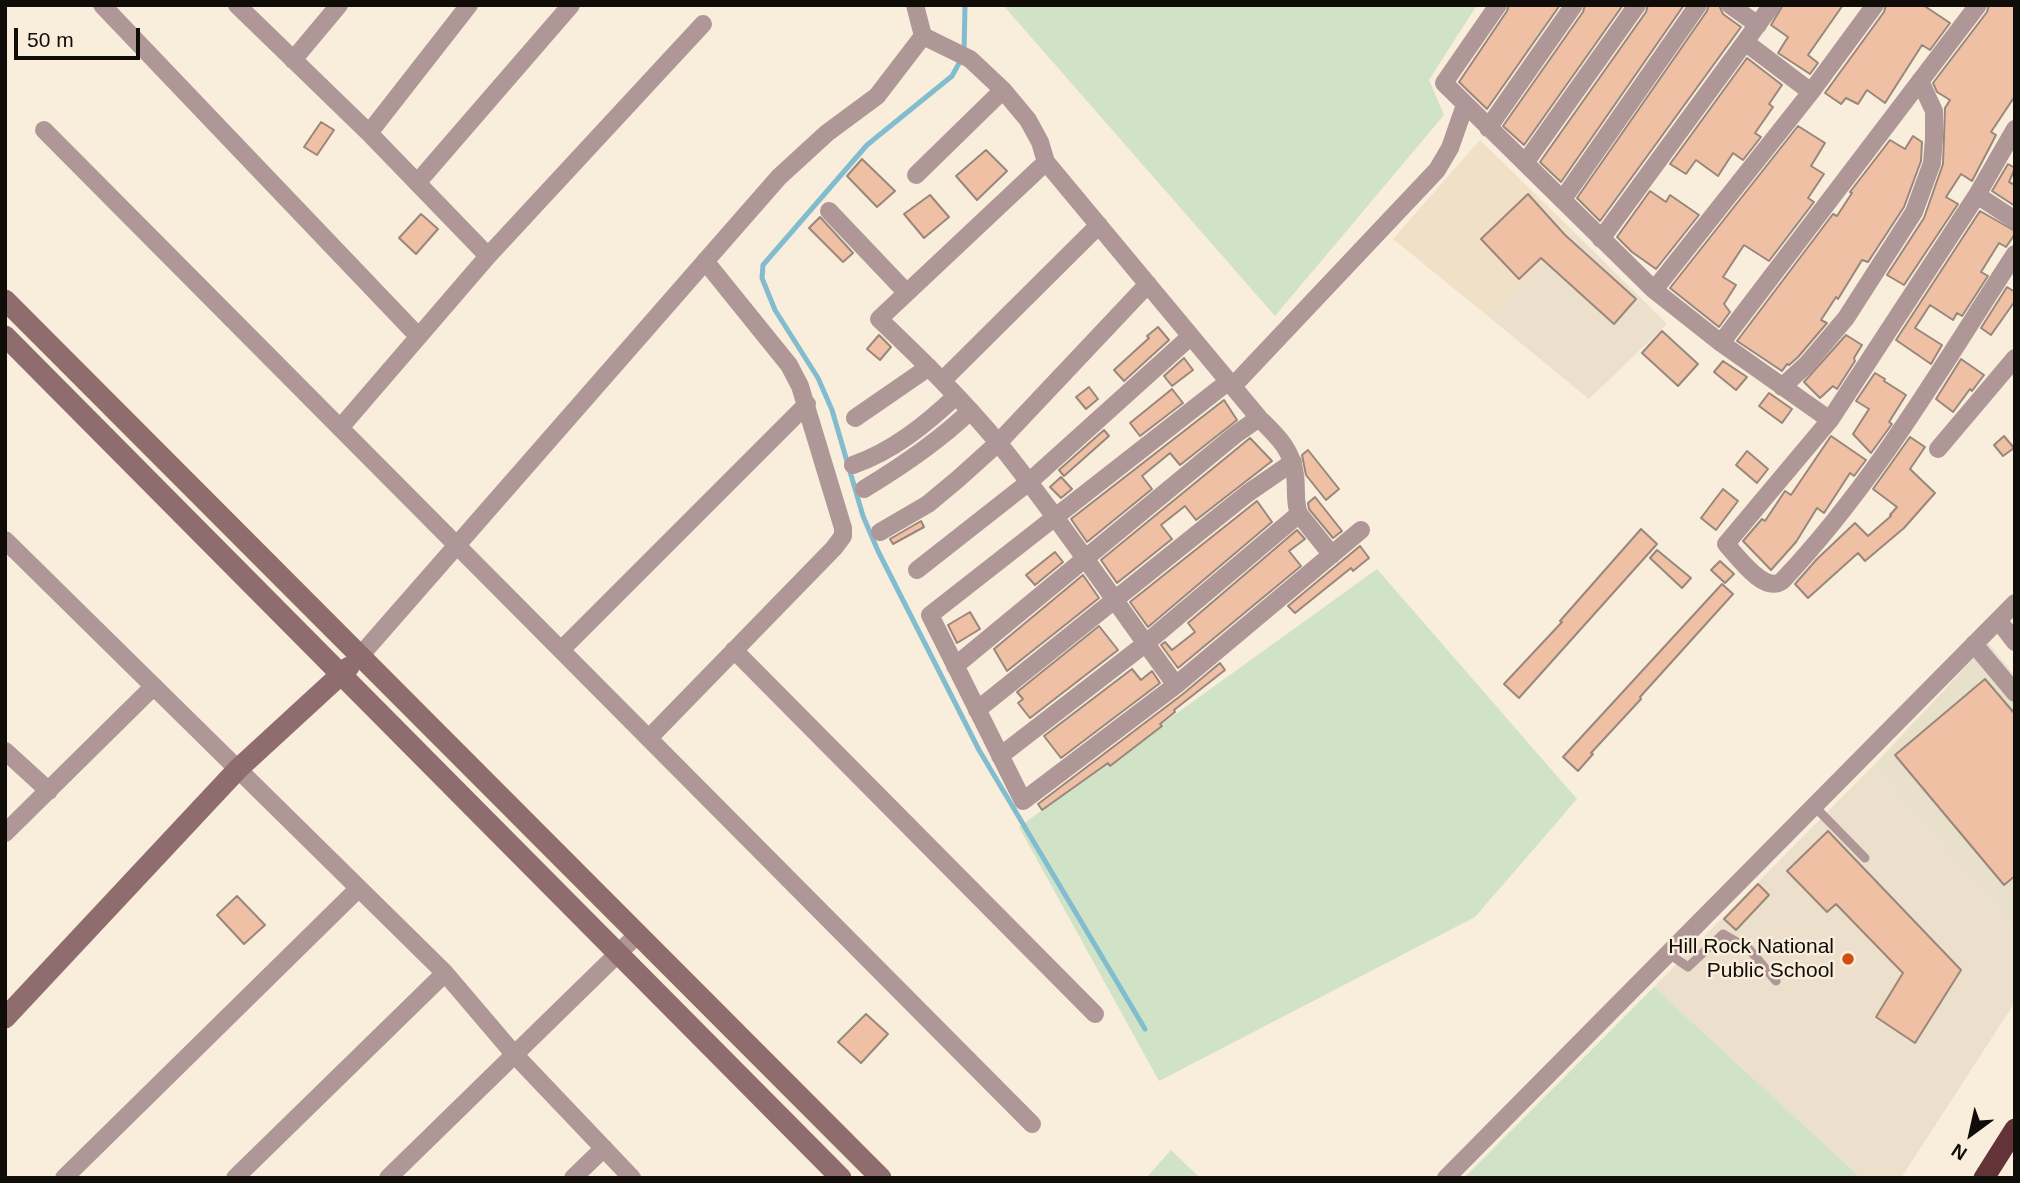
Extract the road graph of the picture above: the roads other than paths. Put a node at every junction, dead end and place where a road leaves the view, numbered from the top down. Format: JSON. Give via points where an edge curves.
{"nodes":[{"id":1,"x":102,"y":5,"type":"edge"},
{"id":2,"x":237,"y":5,"type":"edge"},
{"id":3,"x":340,"y":5,"type":"edge"},
{"id":4,"x":469,"y":5,"type":"edge"},
{"id":5,"x":571,"y":5,"type":"edge"},
{"id":6,"x":915,"y":5,"type":"edge"},
{"id":7,"x":1498,"y":5,"type":"edge"},
{"id":8,"x":1574,"y":5,"type":"edge"},
{"id":9,"x":1637,"y":5,"type":"edge"},
{"id":10,"x":1698,"y":5,"type":"edge"},
{"id":11,"x":1730,"y":5,"type":"edge"},
{"id":12,"x":1772,"y":5,"type":"edge"},
{"id":13,"x":1875,"y":5,"type":"edge"},
{"id":14,"x":1978,"y":5,"type":"edge"},
{"id":15,"x":703,"y":24,"type":"dead end"},
{"id":16,"x":1758,"y":25,"type":"junction"},
{"id":17,"x":923,"y":36,"type":"junction"},
{"id":18,"x":1745,"y":41,"type":"junction"},
{"id":19,"x":293,"y":60,"type":"junction"},
{"id":20,"x":1920,"y":81,"type":"junction"},
{"id":21,"x":1003,"y":90,"type":"junction"},
{"id":22,"x":1811,"y":92,"type":"junction"},
{"id":23,"x":1465,"y":105,"type":"junction"},
{"id":24,"x":1488,"y":128,"type":"junction"},
{"id":25,"x":2015,"y":129,"type":"edge"},
{"id":26,"x":44,"y":130,"type":"dead end"},
{"id":27,"x":369,"y":134,"type":"junction"},
{"id":28,"x":1046,"y":162,"type":"junction"},
{"id":29,"x":1525,"y":163,"type":"junction"},
{"id":30,"x":916,"y":175,"type":"dead end"},
{"id":31,"x":417,"y":183,"type":"junction"},
{"id":32,"x":1977,"y":195,"type":"junction"},
{"id":33,"x":1563,"y":199,"type":"junction"},
{"id":34,"x":829,"y":211,"type":"dead end"},
{"id":35,"x":2015,"y":220,"type":"edge"},
{"id":36,"x":1099,"y":225,"type":"junction"},
{"id":37,"x":1601,"y":239,"type":"junction"},
{"id":38,"x":2015,"y":254,"type":"edge"},
{"id":39,"x":488,"y":256,"type":"junction"},
{"id":40,"x":705,"y":261,"type":"junction"},
{"id":41,"x":1148,"y":284,"type":"junction"},
{"id":42,"x":1654,"y":290,"type":"junction"},
{"id":43,"x":906,"y":292,"type":"junction"},
{"id":44,"x":5,"y":300,"type":"edge"},
{"id":45,"x":5,"y":336,"type":"edge"},
{"id":46,"x":418,"y":336,"type":"junction"},
{"id":47,"x":1191,"y":336,"type":"junction"},
{"id":48,"x":1721,"y":343,"type":"junction"},
{"id":49,"x":2015,"y":358,"type":"edge"},
{"id":50,"x":935,"y":374,"type":"junction"},
{"id":51,"x":1231,"y":383,"type":"junction"},
{"id":52,"x":1782,"y":387,"type":"junction"},
{"id":53,"x":956,"y":396,"type":"junction"},
{"id":54,"x":807,"y":404,"type":"junction"},
{"id":55,"x":970,"y":411,"type":"junction"},
{"id":56,"x":855,"y":418,"type":"dead end"},
{"id":57,"x":1259,"y":418,"type":"junction"},
{"id":58,"x":1830,"y":420,"type":"junction"},
{"id":59,"x":340,"y":428,"type":"junction"},
{"id":60,"x":998,"y":443,"type":"junction"},
{"id":61,"x":1938,"y":449,"type":"dead end"},
{"id":62,"x":1293,"y":462,"type":"junction"},
{"id":63,"x":853,"y":465,"type":"dead end"},
{"id":64,"x":1029,"y":482,"type":"junction"},
{"id":65,"x":864,"y":489,"type":"dead end"},
{"id":66,"x":1299,"y":514,"type":"junction"},
{"id":67,"x":1055,"y":518,"type":"junction"},
{"id":68,"x":1361,"y":530,"type":"dead end"},
{"id":69,"x":880,"y":532,"type":"dead end"},
{"id":70,"x":5,"y":540,"type":"edge"},
{"id":71,"x":457,"y":544,"type":"junction"},
{"id":72,"x":1332,"y":555,"type":"junction"},
{"id":73,"x":1084,"y":558,"type":"junction"},
{"id":74,"x":917,"y":570,"type":"dead end"},
{"id":75,"x":1114,"y":600,"type":"junction"},
{"id":76,"x":2015,"y":603,"type":"edge"},
{"id":77,"x":1998,"y":620,"type":"junction"},
{"id":78,"x":2015,"y":642,"type":"edge"},
{"id":79,"x":1145,"y":644,"type":"junction"},
{"id":80,"x":1974,"y":644,"type":"junction"},
{"id":81,"x":561,"y":650,"type":"junction"},
{"id":82,"x":734,"y":650,"type":"junction"},
{"id":83,"x":360,"y":656,"type":"junction"},
{"id":84,"x":955,"y":666,"type":"junction"},
{"id":85,"x":340,"y":675,"type":"junction"},
{"id":86,"x":1176,"y":685,"type":"junction"},
{"id":87,"x":154,"y":686,"type":"junction"},
{"id":88,"x":2015,"y":693,"type":"edge"},
{"id":89,"x":977,"y":710,"type":"junction"},
{"id":90,"x":649,"y":738,"type":"junction"},
{"id":91,"x":5,"y":751,"type":"edge"},
{"id":92,"x":1000,"y":755,"type":"junction"},
{"id":93,"x":239,"y":769,"type":"junction"},
{"id":94,"x":49,"y":791,"type":"junction"},
{"id":95,"x":1814,"y":806,"type":"junction"},
{"id":96,"x":5,"y":833,"type":"edge"},
{"id":97,"x":1865,"y":858,"type":"dead end"},
{"id":98,"x":359,"y":888,"type":"junction"},
{"id":99,"x":638,"y":934,"type":"junction"},
{"id":100,"x":616,"y":953,"type":"junction"},
{"id":101,"x":1668,"y":953,"type":"junction"},
{"id":102,"x":445,"y":973,"type":"junction"},
{"id":103,"x":1776,"y":981,"type":"dead end"},
{"id":104,"x":1095,"y":1014,"type":"dead end"},
{"id":105,"x":5,"y":1018,"type":"edge"},
{"id":106,"x":514,"y":1054,"type":"junction"},
{"id":107,"x":1032,"y":1124,"type":"dead end"},
{"id":108,"x":2015,"y":1129,"type":"edge"},
{"id":109,"x":604,"y":1148,"type":"junction"},
{"id":110,"x":64,"y":1178,"type":"edge"},
{"id":111,"x":235,"y":1178,"type":"edge"},
{"id":112,"x":388,"y":1178,"type":"edge"},
{"id":113,"x":573,"y":1178,"type":"edge"},
{"id":114,"x":632,"y":1178,"type":"edge"},
{"id":115,"x":841,"y":1178,"type":"edge"},
{"id":116,"x":881,"y":1178,"type":"edge"},
{"id":117,"x":1446,"y":1178,"type":"edge"},
{"id":118,"x":1984,"y":1178,"type":"edge"}],
"edges":[{"from":1,"to":46,"type":"street"},
{"from":2,"to":19,"type":"street"},
{"from":3,"to":19,"type":"street"},
{"from":4,"to":27,"type":"street"},
{"from":5,"to":31,"type":"street"},
{"from":6,"to":17,"type":"street"},
{"from":7,"to":23,"type":"street","via":[[1444,83]]},
{"from":8,"to":24,"type":"street"},
{"from":9,"to":29,"type":"street"},
{"from":10,"to":33,"type":"street"},
{"from":11,"to":16,"type":"street"},
{"from":12,"to":16,"type":"street"},
{"from":13,"to":22,"type":"street"},
{"from":14,"to":20,"type":"street"},
{"from":15,"to":39,"type":"street"},
{"from":16,"to":18,"type":"street"},
{"from":17,"to":21,"type":"street","via":[[963,55]]},
{"from":17,"to":40,"type":"street","via":[[877,96],[779,177]]},
{"from":18,"to":22,"type":"street"},
{"from":18,"to":37,"type":"street"},
{"from":19,"to":27,"type":"street"},
{"from":20,"to":48,"type":"street"},
{"from":20,"to":52,"type":"street","via":[[1934,111],[1934,138],[1932,163],[1914,212],[1846,317]]},
{"from":21,"to":28,"type":"street","via":[[1028,120]]},
{"from":21,"to":30,"type":"street"},
{"from":22,"to":42,"type":"street"},
{"from":23,"to":24,"type":"street"},
{"from":23,"to":51,"type":"street","via":[[1437,170]]},
{"from":24,"to":29,"type":"street"},
{"from":25,"to":32,"type":"street"},
{"from":26,"to":59,"type":"street"},
{"from":27,"to":31,"type":"street"},
{"from":28,"to":36,"type":"street"},
{"from":28,"to":43,"type":"street"},
{"from":29,"to":33,"type":"street"},
{"from":31,"to":39,"type":"street"},
{"from":32,"to":35,"type":"street"},
{"from":32,"to":58,"type":"street"},
{"from":33,"to":37,"type":"street"},
{"from":34,"to":43,"type":"street"},
{"from":36,"to":41,"type":"street"},
{"from":36,"to":50,"type":"street"},
{"from":37,"to":42,"type":"street"},
{"from":38,"to":58,"type":"street","via":[[1858,493],[1782,581],[1769,584],[1726,544]]},
{"from":39,"to":46,"type":"street"},
{"from":40,"to":54,"type":"street","via":[[789,365]]},
{"from":40,"to":71,"type":"street"},
{"from":41,"to":47,"type":"street"},
{"from":41,"to":60,"type":"street"},
{"from":42,"to":48,"type":"street"},
{"from":43,"to":50,"type":"street","via":[[878,319]]},
{"from":44,"to":83,"type":"street"},
{"from":45,"to":85,"type":"street"},
{"from":46,"to":59,"type":"street"},
{"from":47,"to":51,"type":"street"},
{"from":47,"to":64,"type":"street"},
{"from":48,"to":52,"type":"street"},
{"from":49,"to":61,"type":"street"},
{"from":50,"to":53,"type":"street"},
{"from":50,"to":56,"type":"street"},
{"from":51,"to":57,"type":"street"},
{"from":51,"to":67,"type":"street"},
{"from":52,"to":58,"type":"street"},
{"from":53,"to":55,"type":"street"},
{"from":53,"to":63,"type":"street","via":[[899,442]]},
{"from":54,"to":81,"type":"street"},
{"from":54,"to":82,"type":"street","via":[[843,536]]},
{"from":55,"to":60,"type":"street"},
{"from":55,"to":65,"type":"street","via":[[929,446]]},
{"from":57,"to":62,"type":"street","via":[[1286,446]]},
{"from":57,"to":73,"type":"street"},
{"from":59,"to":71,"type":"street"},
{"from":60,"to":64,"type":"street"},
{"from":60,"to":69,"type":"street","via":[[943,493]]},
{"from":62,"to":66,"type":"street"},
{"from":62,"to":75,"type":"street"},
{"from":64,"to":67,"type":"street"},
{"from":64,"to":74,"type":"street"},
{"from":66,"to":72,"type":"street"},
{"from":66,"to":79,"type":"street"},
{"from":67,"to":73,"type":"street"},
{"from":67,"to":84,"type":"street","via":[[930,615]]},
{"from":68,"to":72,"type":"street"},
{"from":70,"to":87,"type":"street"},
{"from":71,"to":81,"type":"street"},
{"from":71,"to":83,"type":"street"},
{"from":72,"to":86,"type":"street"},
{"from":73,"to":75,"type":"street"},
{"from":73,"to":84,"type":"street"},
{"from":75,"to":79,"type":"street"},
{"from":75,"to":89,"type":"street"},
{"from":76,"to":77,"type":"street"},
{"from":77,"to":78,"type":"street"},
{"from":77,"to":80,"type":"street"},
{"from":79,"to":86,"type":"street"},
{"from":79,"to":92,"type":"street"},
{"from":80,"to":88,"type":"street"},
{"from":80,"to":95,"type":"street"},
{"from":81,"to":90,"type":"street"},
{"from":82,"to":90,"type":"street"},
{"from":82,"to":104,"type":"street"},
{"from":83,"to":85,"type":"street"},
{"from":83,"to":99,"type":"street"},
{"from":84,"to":89,"type":"street"},
{"from":85,"to":93,"type":"street"},
{"from":85,"to":100,"type":"street"},
{"from":86,"to":92,"type":"street","via":[[1023,802]]},
{"from":87,"to":93,"type":"street"},
{"from":87,"to":94,"type":"street"},
{"from":89,"to":92,"type":"street"},
{"from":90,"to":107,"type":"street"},
{"from":91,"to":94,"type":"street"},
{"from":93,"to":98,"type":"street"},
{"from":93,"to":105,"type":"street"},
{"from":94,"to":96,"type":"street"},
{"from":95,"to":97,"type":"lane"},
{"from":95,"to":101,"type":"street"},
{"from":98,"to":102,"type":"street"},
{"from":98,"to":110,"type":"street"},
{"from":99,"to":100,"type":"street"},
{"from":99,"to":116,"type":"street"},
{"from":100,"to":106,"type":"street"},
{"from":100,"to":115,"type":"street"},
{"from":101,"to":103,"type":"lane","via":[[1688,967],[1723,934],[1749,949]]},
{"from":101,"to":117,"type":"street"},
{"from":102,"to":106,"type":"street"},
{"from":102,"to":111,"type":"street"},
{"from":106,"to":109,"type":"street"},
{"from":106,"to":112,"type":"street"},
{"from":108,"to":118,"type":"highway"},
{"from":109,"to":113,"type":"street"},
{"from":109,"to":114,"type":"street"}]}
